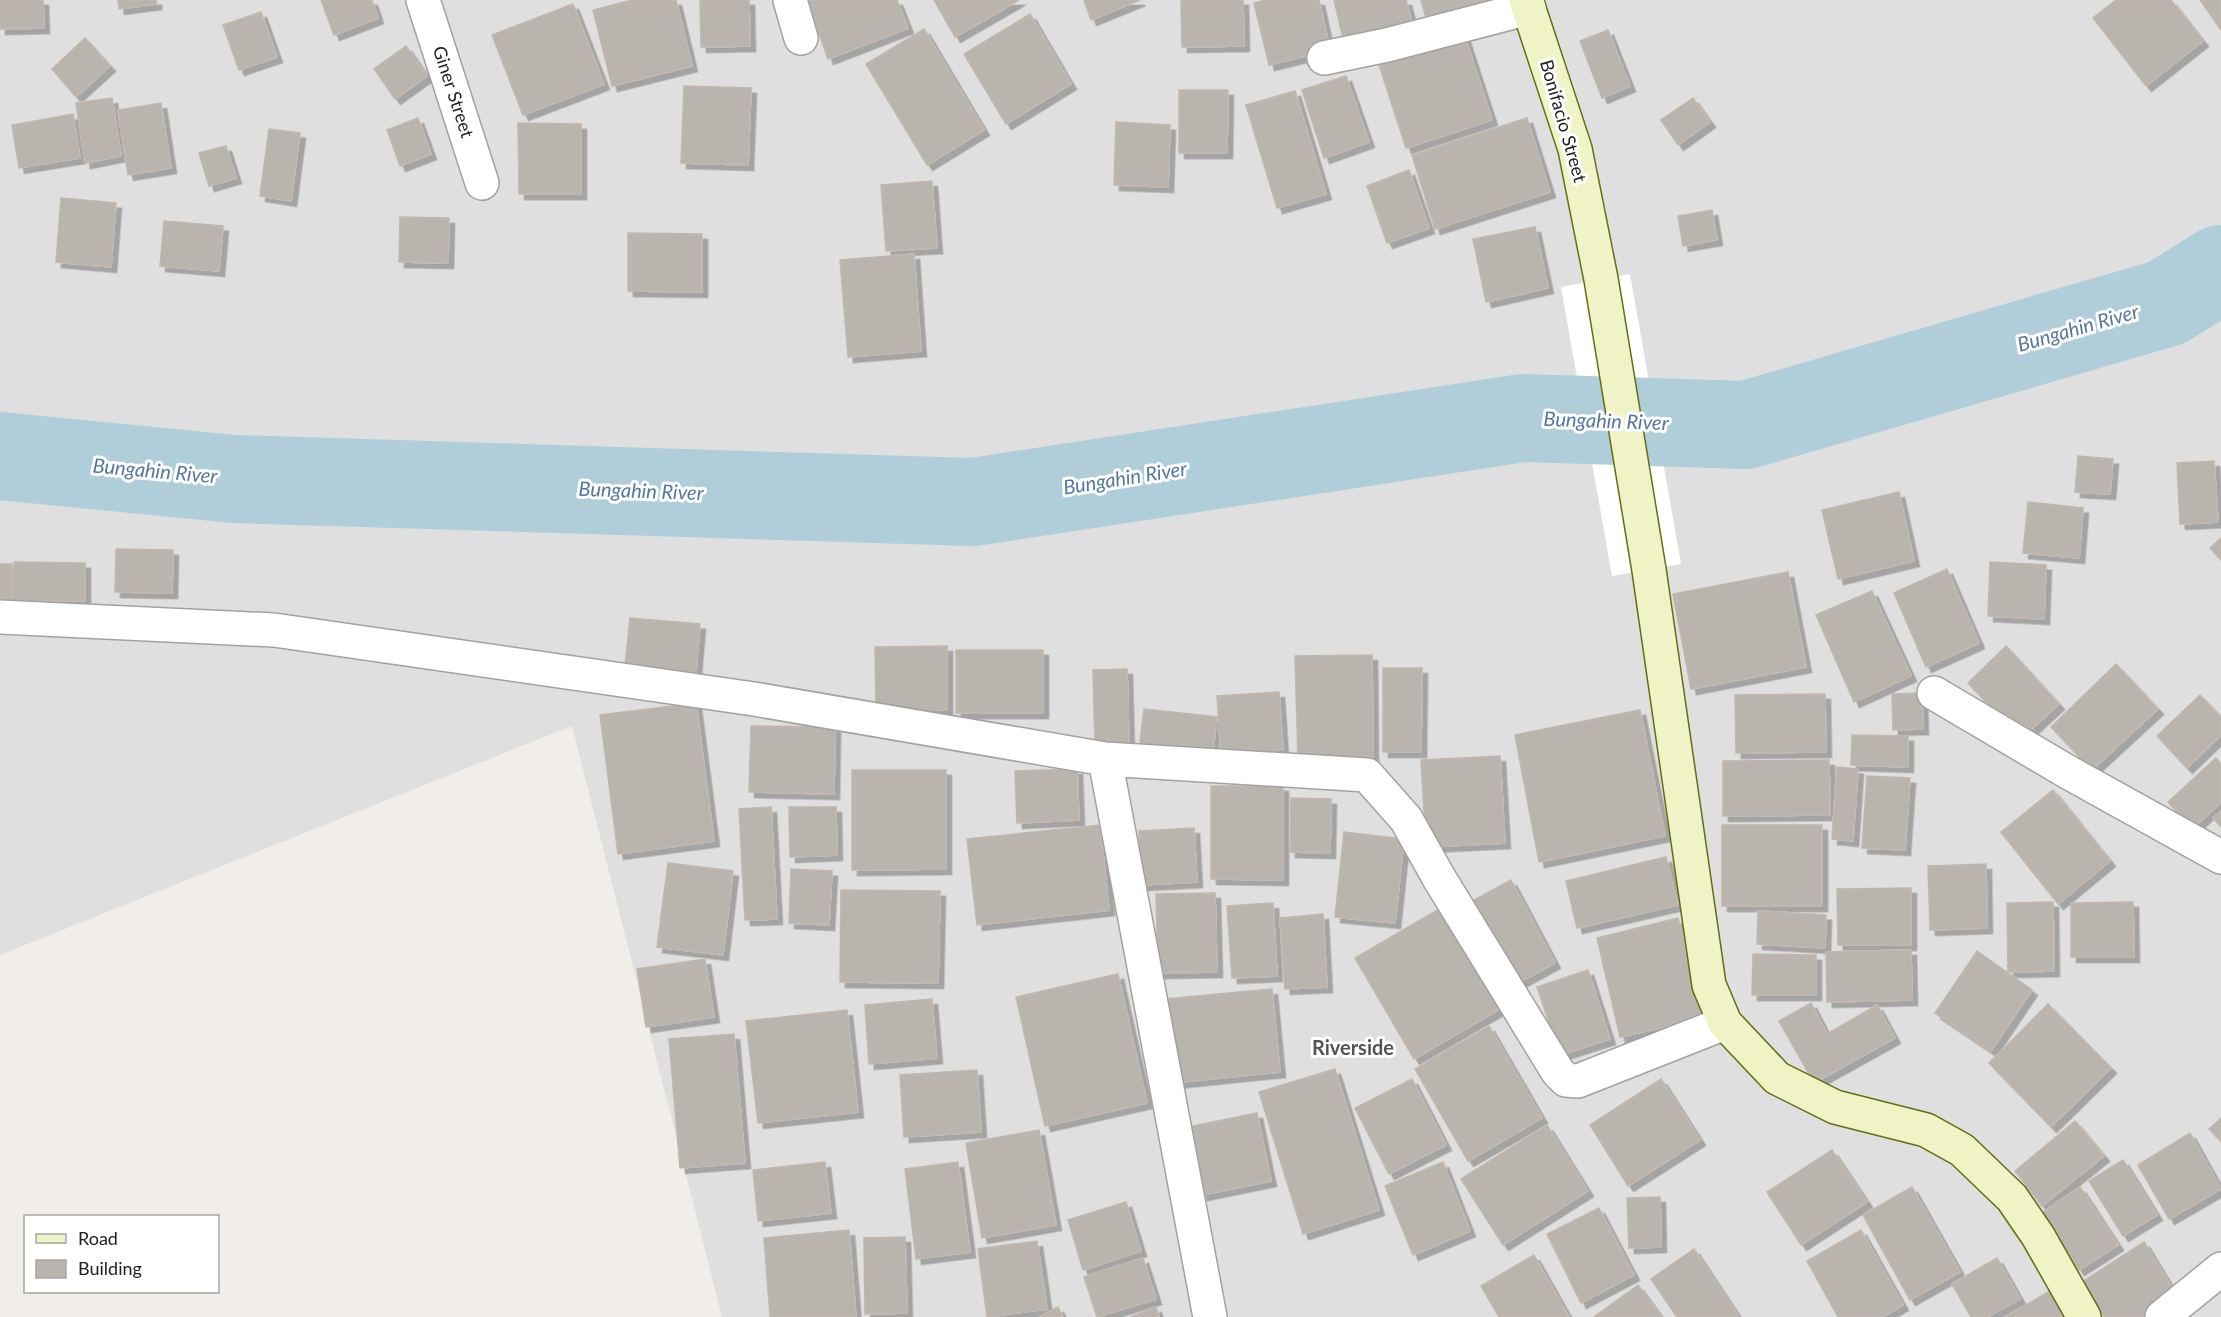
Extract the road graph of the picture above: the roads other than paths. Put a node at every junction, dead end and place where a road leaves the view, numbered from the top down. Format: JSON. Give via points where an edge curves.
{"nodes":[{"id":1,"x":423,"y":0,"type":"edge"},
{"id":2,"x":790,"y":0,"type":"edge"},
{"id":3,"x":1528,"y":4,"type":"edge"},
{"id":4,"x":801,"y":38,"type":"dead end"},
{"id":5,"x":1324,"y":58,"type":"dead end"},
{"id":6,"x":482,"y":183,"type":"dead end"},
{"id":7,"x":0,"y":617,"type":"edge"},
{"id":8,"x":1934,"y":693,"type":"dead end"},
{"id":9,"x":1105,"y":759,"type":"junction"},
{"id":10,"x":2221,"y":857,"type":"edge"},
{"id":11,"x":1725,"y":1023,"type":"junction"},
{"id":12,"x":2221,"y":1269,"type":"edge"},
{"id":13,"x":1210,"y":1317,"type":"edge"},
{"id":14,"x":2084,"y":1317,"type":"edge"},
{"id":15,"x":2162,"y":1317,"type":"edge"}],
"edges":[{"from":1,"to":6,"type":"street","name":"Giner Street"},
{"from":2,"to":4,"type":"street"},
{"from":3,"to":5,"type":"street","via":[[1387,45]]},
{"from":3,"to":11,"type":"street","name":"Bonifacio Street","via":[[1575,149],[1601,279],[1649,570],[1709,985]]},
{"from":7,"to":9,"type":"street","via":[[274,630],[754,699]]},
{"from":8,"to":10,"type":"street"},
{"from":9,"to":11,"type":"street","via":[[1367,776],[1406,819],[1566,1080],[1578,1081]]},
{"from":9,"to":13,"type":"street"},
{"from":11,"to":14,"type":"street","via":[[1777,1078],[1835,1107],[1926,1130],[1962,1150],[2012,1198]]},
{"from":12,"to":15,"type":"street"}]}
